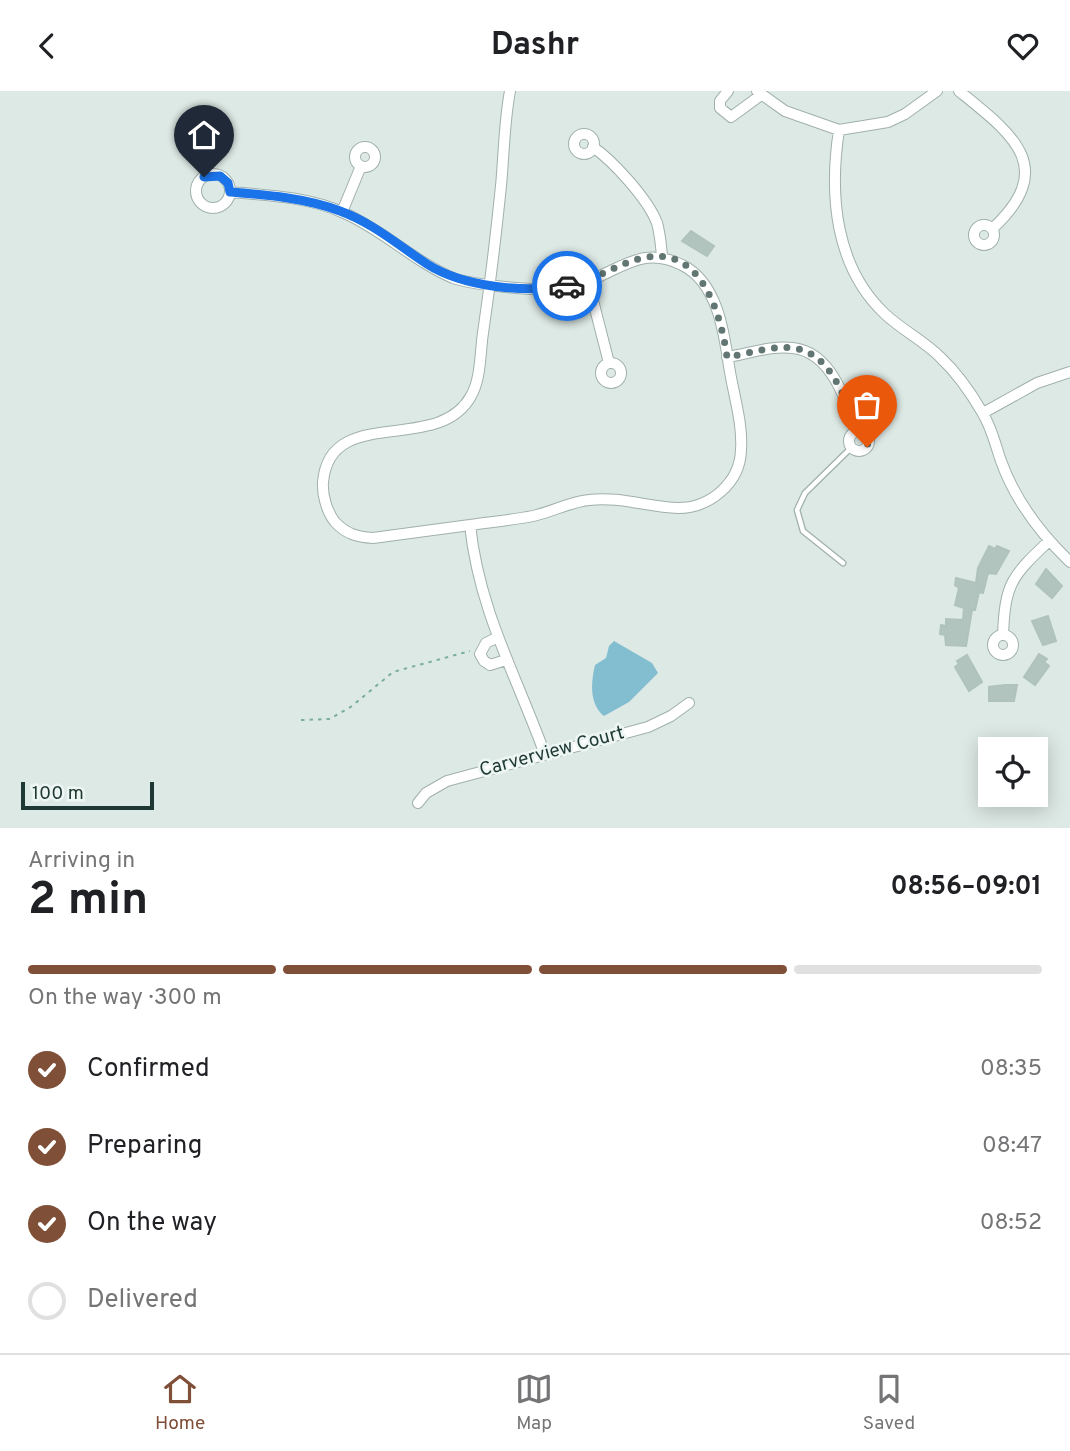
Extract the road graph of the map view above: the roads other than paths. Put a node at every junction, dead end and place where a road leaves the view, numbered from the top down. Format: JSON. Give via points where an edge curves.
{"nodes":[{"id":1,"x":510,"y":91,"type":"edge"},
{"id":2,"x":728,"y":91,"type":"edge"},
{"id":3,"x":937,"y":91,"type":"edge"},
{"id":4,"x":959,"y":91,"type":"edge"},
{"id":5,"x":759,"y":93,"type":"edge"},
{"id":6,"x":839,"y":130,"type":"junction"},
{"id":7,"x":593,"y":147,"type":"dead end"},
{"id":8,"x":361,"y":166,"type":"dead end"},
{"id":9,"x":230,"y":192,"type":"dead end"},
{"id":10,"x":342,"y":212,"type":"junction"},
{"id":11,"x":992,"y":229,"type":"dead end"},
{"id":12,"x":662,"y":255,"type":"junction"},
{"id":13,"x":588,"y":281,"type":"junction"},
{"id":14,"x":489,"y":283,"type":"junction"},
{"id":15,"x":727,"y":357,"type":"junction"},
{"id":16,"x":609,"y":363,"type":"dead end"},
{"id":17,"x":1070,"y":372,"type":"edge"},
{"id":18,"x":983,"y":413,"type":"junction"},
{"id":19,"x":856,"y":431,"type":"junction"},
{"id":20,"x":852,"y":447,"type":"junction"},
{"id":21,"x":470,"y":525,"type":"junction"},
{"id":22,"x":1049,"y":541,"type":"junction"},
{"id":23,"x":1070,"y":562,"type":"edge"},
{"id":24,"x":843,"y":563,"type":"dead end"},
{"id":25,"x":1003,"y":635,"type":"dead end"},
{"id":26,"x":498,"y":637,"type":"junction"},
{"id":27,"x":506,"y":660,"type":"junction"},
{"id":28,"x":689,"y":703,"type":"dead end"},
{"id":29,"x":544,"y":752,"type":"junction"},
{"id":30,"x":418,"y":803,"type":"dead end"}],
"edges":[{"from":1,"to":14,"type":"street"},
{"from":2,"to":5,"type":"street","via":[[720,108],[731,117]]},
{"from":3,"to":6,"type":"street","via":[[888,122]]},
{"from":4,"to":11,"type":"street","via":[[1007,131],[1023,163],[1020,197]]},
{"from":5,"to":6,"type":"street","via":[[785,111]]},
{"from":6,"to":18,"type":"street","via":[[837,221],[845,254],[884,314],[940,356]]},
{"from":7,"to":12,"type":"street","via":[[619,170],[656,220]]},
{"from":8,"to":10,"type":"street"},
{"from":9,"to":10,"type":"street","via":[[310,202]]},
{"from":10,"to":14,"type":"street","via":[[383,232],[455,279]]},
{"from":12,"to":13,"type":"street","via":[[631,262]]},
{"from":12,"to":15,"type":"street","via":[[697,274],[707,287]]},
{"from":13,"to":14,"type":"street","via":[[532,289]]},
{"from":13,"to":16,"type":"street"},
{"from":14,"to":21,"type":"street","via":[[471,397],[452,416],[427,428],[372,433],[346,443],[333,456],[323,484],[333,519],[358,537]]},
{"from":15,"to":19,"type":"street","via":[[785,347],[809,352],[831,373]]},
{"from":15,"to":21,"type":"street","via":[[741,449],[726,489],[712,499],[678,508],[588,500],[535,515]]},
{"from":17,"to":18,"type":"street","via":[[1037,383]]},
{"from":18,"to":22,"type":"street","via":[[1015,489]]},
{"from":19,"to":20,"type":"street","via":[[850,436]]},
{"from":19,"to":20,"type":"street","via":[[867,434],[869,443],[862,450]]},
{"from":20,"to":24,"type":"lane","via":[[805,493],[797,510],[803,531]]},
{"from":21,"to":26,"type":"street","via":[[479,583]]},
{"from":22,"to":23,"type":"street"},
{"from":22,"to":25,"type":"street","via":[[1022,567],[1006,595]]},
{"from":26,"to":27,"type":"street"},
{"from":26,"to":27,"type":"street","via":[[480,654],[490,665]]},
{"from":27,"to":29,"type":"street"},
{"from":28,"to":29,"type":"street","name":"Carverview Court","via":[[648,727]]},
{"from":29,"to":30,"type":"street","name":"Carverview Court","via":[[447,781]]}]}
